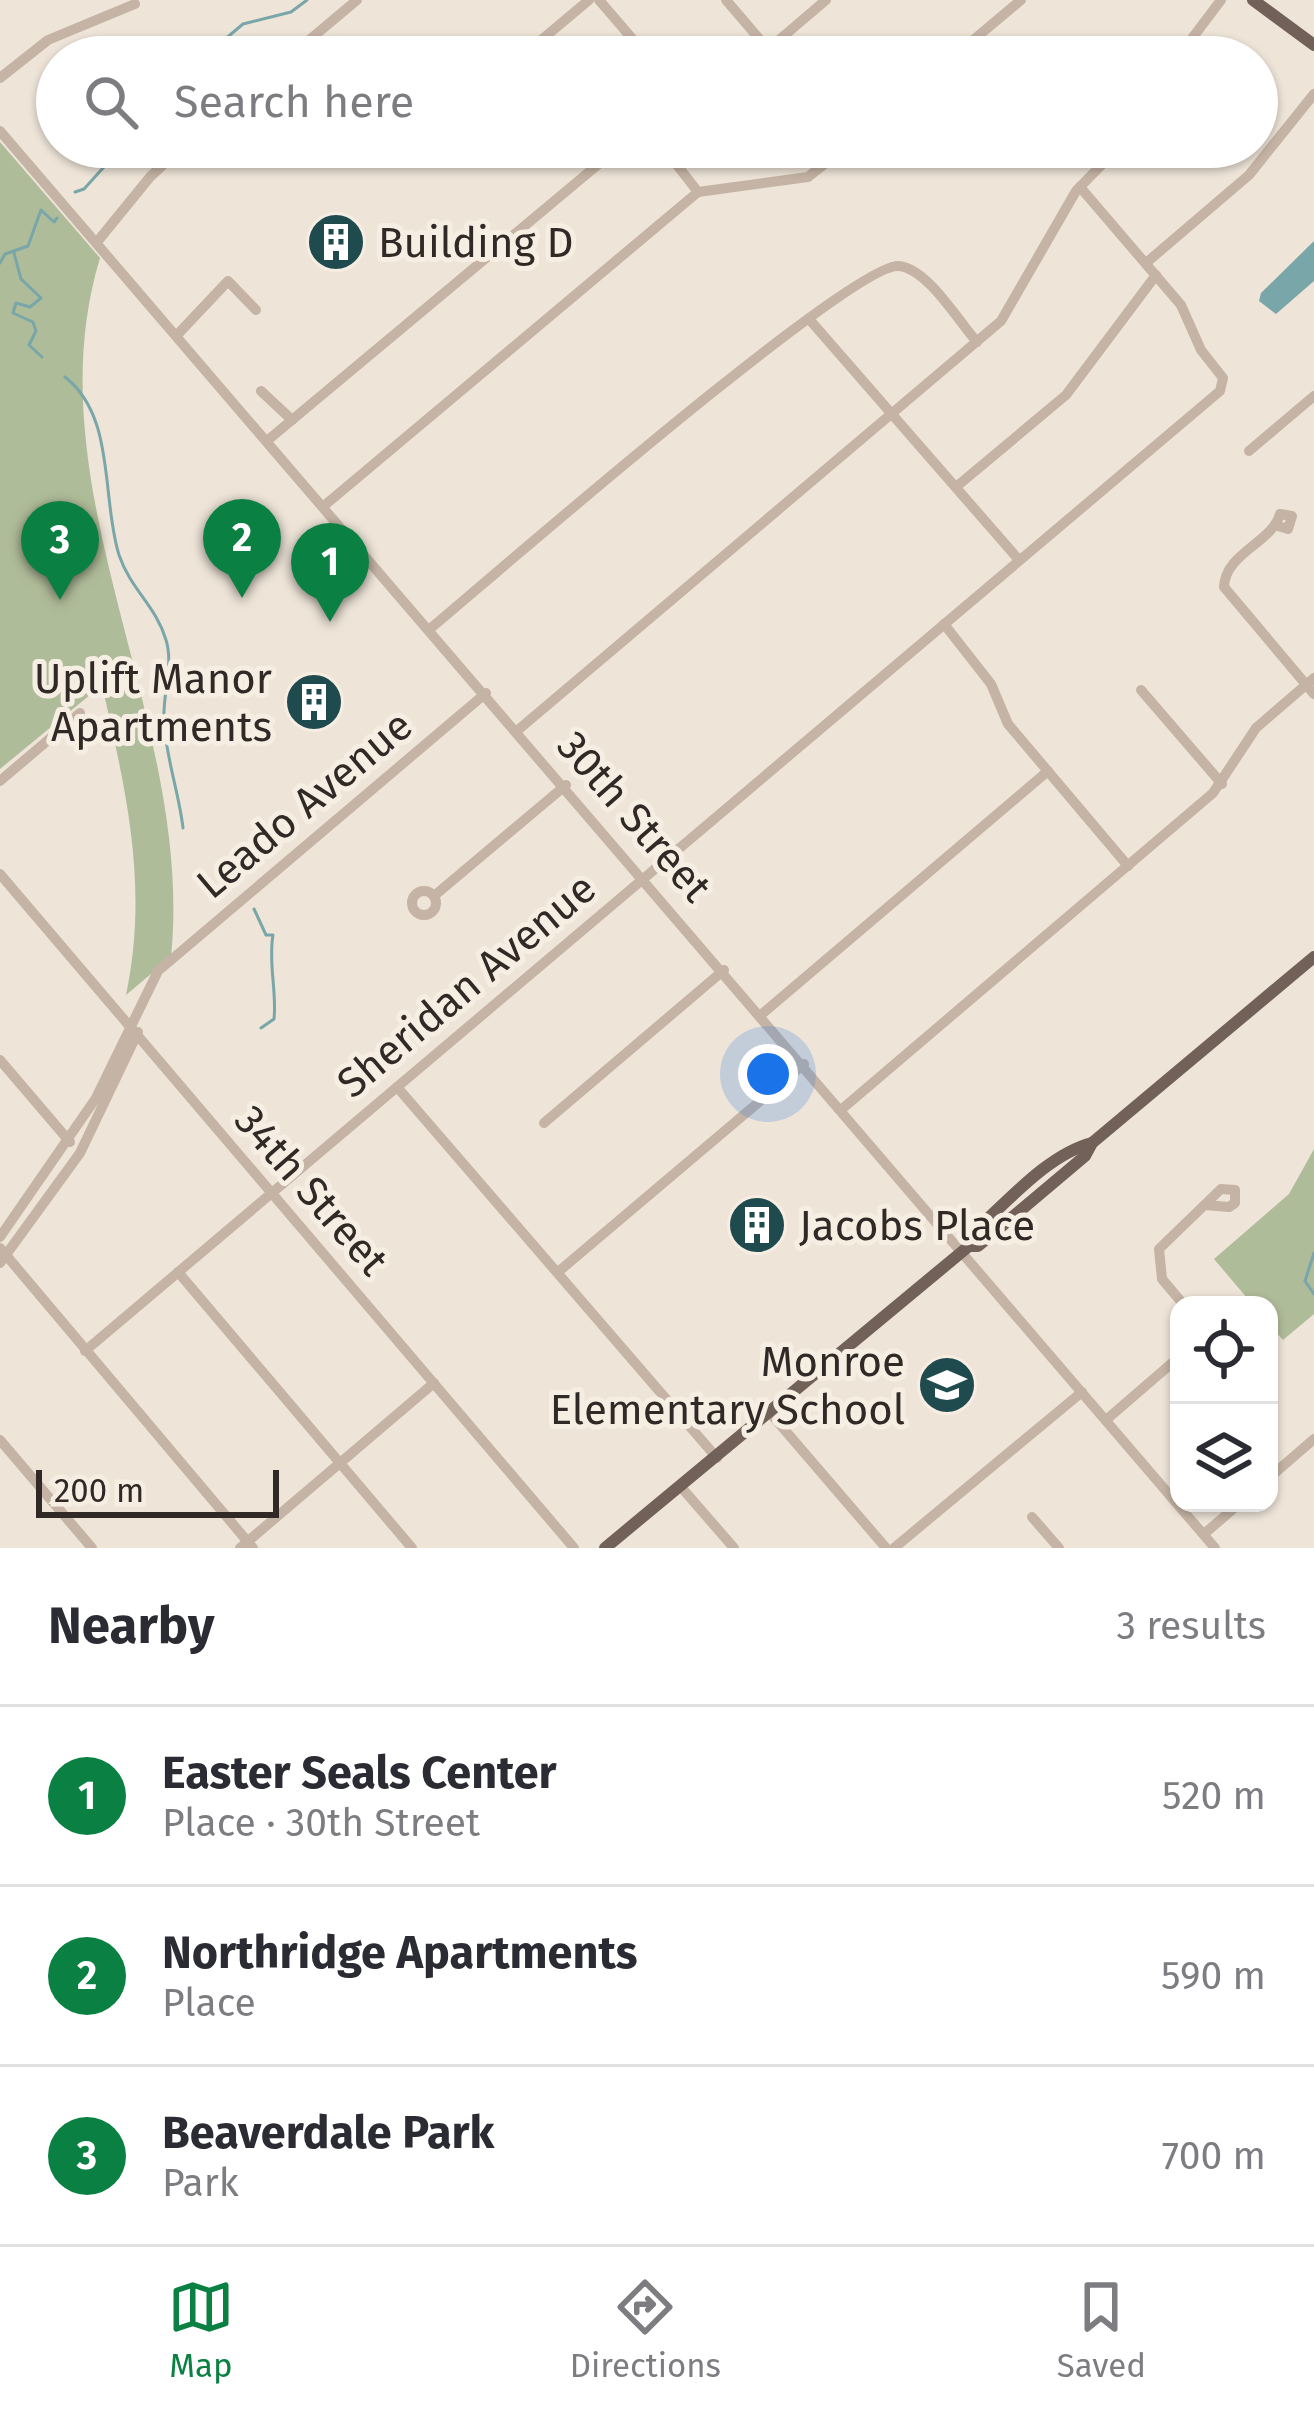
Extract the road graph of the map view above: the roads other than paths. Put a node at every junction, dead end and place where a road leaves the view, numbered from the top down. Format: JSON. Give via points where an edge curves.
{"nodes":[{"id":1,"x":357,"y":0,"type":"edge"},
{"id":2,"x":589,"y":0,"type":"edge"},
{"id":3,"x":599,"y":0,"type":"edge"},
{"id":4,"x":726,"y":0,"type":"edge"},
{"id":5,"x":824,"y":0,"type":"edge"},
{"id":6,"x":1021,"y":0,"type":"edge"},
{"id":7,"x":1222,"y":0,"type":"edge"},
{"id":8,"x":1253,"y":0,"type":"edge"},
{"id":9,"x":135,"y":4,"type":"dead end"},
{"id":10,"x":58,"y":36,"type":"edge"},
{"id":11,"x":314,"y":36,"type":"edge"},
{"id":12,"x":546,"y":36,"type":"edge"},
{"id":13,"x":630,"y":36,"type":"edge"},
{"id":14,"x":751,"y":36,"type":"edge"},
{"id":15,"x":783,"y":36,"type":"edge"},
{"id":16,"x":978,"y":36,"type":"edge"},
{"id":17,"x":1194,"y":36,"type":"edge"},
{"id":18,"x":1314,"y":45,"type":"edge"},
{"id":19,"x":36,"y":50,"type":"edge"},
{"id":20,"x":0,"y":78,"type":"edge"},
{"id":21,"x":1314,"y":94,"type":"edge"},
{"id":22,"x":0,"y":131,"type":"edge"},
{"id":23,"x":1278,"y":139,"type":"edge"},
{"id":24,"x":161,"y":168,"type":"edge"},
{"id":25,"x":594,"y":168,"type":"edge"},
{"id":26,"x":679,"y":168,"type":"edge"},
{"id":27,"x":819,"y":168,"type":"edge"},
{"id":28,"x":1099,"y":168,"type":"edge"},
{"id":29,"x":1255,"y":168,"type":"edge"},
{"id":30,"x":1080,"y":187,"type":"junction"},
{"id":31,"x":698,"y":192,"type":"junction"},
{"id":32,"x":97,"y":242,"type":"junction"},
{"id":33,"x":1146,"y":263,"type":"junction"},
{"id":34,"x":1156,"y":275,"type":"junction"},
{"id":35,"x":256,"y":310,"type":"dead end"},
{"id":36,"x":809,"y":319,"type":"junction"},
{"id":37,"x":178,"y":334,"type":"junction"},
{"id":38,"x":976,"y":342,"type":"junction"},
{"id":39,"x":261,"y":391,"type":"dead end"},
{"id":40,"x":1314,"y":396,"type":"edge"},
{"id":41,"x":892,"y":412,"type":"junction"},
{"id":42,"x":292,"y":420,"type":"junction"},
{"id":43,"x":268,"y":440,"type":"junction"},
{"id":44,"x":1249,"y":451,"type":"dead end"},
{"id":45,"x":956,"y":487,"type":"junction"},
{"id":46,"x":325,"y":505,"type":"junction"},
{"id":47,"x":1278,"y":526,"type":"dead end"},
{"id":48,"x":1019,"y":560,"type":"junction"},
{"id":49,"x":944,"y":624,"type":"junction"},
{"id":50,"x":430,"y":628,"type":"junction"},
{"id":51,"x":1311,"y":686,"type":"edge"},
{"id":52,"x":1141,"y":690,"type":"dead end"},
{"id":53,"x":486,"y":693,"type":"junction"},
{"id":54,"x":80,"y":713,"type":"dead end"},
{"id":55,"x":518,"y":730,"type":"junction"},
{"id":56,"x":1048,"y":771,"type":"junction"},
{"id":57,"x":0,"y":781,"type":"edge"},
{"id":58,"x":1222,"y":784,"type":"junction"},
{"id":59,"x":566,"y":785,"type":"junction"},
{"id":60,"x":1128,"y":866,"type":"junction"},
{"id":61,"x":0,"y":874,"type":"edge"},
{"id":62,"x":644,"y":877,"type":"junction"},
{"id":63,"x":434,"y":896,"type":"dead end"},
{"id":64,"x":1314,"y":957,"type":"edge"},
{"id":65,"x":724,"y":970,"type":"junction"},
{"id":66,"x":762,"y":1014,"type":"junction"},
{"id":67,"x":134,"y":1032,"type":"junction"},
{"id":68,"x":0,"y":1060,"type":"edge"},
{"id":69,"x":804,"y":1064,"type":"junction"},
{"id":70,"x":397,"y":1087,"type":"junction"},
{"id":71,"x":842,"y":1109,"type":"junction"},
{"id":72,"x":544,"y":1123,"type":"dead end"},
{"id":73,"x":69,"y":1141,"type":"junction"},
{"id":74,"x":80,"y":1153,"type":"junction"},
{"id":75,"x":271,"y":1193,"type":"junction"},
{"id":76,"x":1205,"y":1205,"type":"dead end"},
{"id":77,"x":0,"y":1237,"type":"edge"},
{"id":78,"x":966,"y":1249,"type":"junction"},
{"id":79,"x":2,"y":1255,"type":"edge"},
{"id":80,"x":178,"y":1272,"type":"junction"},
{"id":81,"x":558,"y":1272,"type":"junction"},
{"id":82,"x":1176,"y":1296,"type":"edge"},
{"id":83,"x":85,"y":1351,"type":"junction"},
{"id":84,"x":1170,"y":1365,"type":"edge"},
{"id":85,"x":434,"y":1383,"type":"junction"},
{"id":86,"x":1082,"y":1392,"type":"junction"},
{"id":87,"x":771,"y":1414,"type":"junction"},
{"id":88,"x":1106,"y":1420,"type":"junction"},
{"id":89,"x":1314,"y":1439,"type":"edge"},
{"id":90,"x":0,"y":1440,"type":"edge"},
{"id":91,"x":717,"y":1458,"type":"junction"},
{"id":92,"x":340,"y":1463,"type":"junction"},
{"id":93,"x":1278,"y":1470,"type":"edge"},
{"id":94,"x":682,"y":1486,"type":"junction"},
{"id":95,"x":1230,"y":1512,"type":"edge"},
{"id":96,"x":1032,"y":1517,"type":"dead end"},
{"id":97,"x":1204,"y":1534,"type":"junction"},
{"id":98,"x":246,"y":1546,"type":"edge"},
{"id":99,"x":92,"y":1548,"type":"edge"},
{"id":100,"x":412,"y":1548,"type":"edge"},
{"id":101,"x":574,"y":1548,"type":"edge"},
{"id":102,"x":605,"y":1548,"type":"edge"},
{"id":103,"x":734,"y":1548,"type":"edge"},
{"id":104,"x":890,"y":1548,"type":"edge"},
{"id":105,"x":1059,"y":1548,"type":"edge"},
{"id":106,"x":1215,"y":1548,"type":"edge"}],
"edges":[{"from":1,"to":11,"type":"street"},
{"from":2,"to":12,"type":"street"},
{"from":3,"to":13,"type":"street"},
{"from":4,"to":14,"type":"street"},
{"from":5,"to":15,"type":"street"},
{"from":6,"to":16,"type":"street"},
{"from":7,"to":17,"type":"street"},
{"from":8,"to":18,"type":"main road"},
{"from":9,"to":10,"type":"street"},
{"from":19,"to":20,"type":"street"},
{"from":21,"to":23,"type":"street"},
{"from":22,"to":32,"type":"street","name":"30th Street"},
{"from":24,"to":32,"type":"street"},
{"from":25,"to":42,"type":"street"},
{"from":26,"to":31,"type":"street"},
{"from":27,"to":31,"type":"street","via":[[808,177]]},
{"from":28,"to":30,"type":"street"},
{"from":29,"to":33,"type":"street"},
{"from":30,"to":33,"type":"street"},
{"from":30,"to":38,"type":"street","via":[[1014,305]]},
{"from":31,"to":46,"type":"street"},
{"from":32,"to":37,"type":"street","name":"30th Street"},
{"from":33,"to":34,"type":"street"},
{"from":34,"to":45,"type":"street","via":[[1066,395]]},
{"from":34,"to":48,"type":"street","name":"Sheridan Avenue","via":[[1221,373],[1220,391]]},
{"from":35,"to":37,"type":"street","via":[[228,281]]},
{"from":36,"to":38,"type":"street","via":[[879,270],[899,266],[916,273]]},
{"from":36,"to":41,"type":"street"},
{"from":36,"to":50,"type":"street"},
{"from":37,"to":43,"type":"street","name":"30th Street"},
{"from":38,"to":41,"type":"street"},
{"from":39,"to":42,"type":"street"},
{"from":40,"to":44,"type":"street"},
{"from":41,"to":45,"type":"street"},
{"from":41,"to":55,"type":"street"},
{"from":42,"to":43,"type":"street"},
{"from":43,"to":46,"type":"street","name":"30th Street"},
{"from":45,"to":48,"type":"street"},
{"from":46,"to":50,"type":"street","name":"30th Street"},
{"from":47,"to":51,"type":"street","via":[[1226,570],[1227,593]]},
{"from":48,"to":49,"type":"street","name":"Sheridan Avenue"},
{"from":49,"to":56,"type":"street"},
{"from":49,"to":62,"type":"street","name":"Sheridan Avenue"},
{"from":50,"to":53,"type":"street","name":"30th Street"},
{"from":51,"to":58,"type":"street","via":[[1244,743]]},
{"from":52,"to":58,"type":"street"},
{"from":53,"to":55,"type":"street","name":"30th Street"},
{"from":53,"to":67,"type":"street","name":"Leado Avenue","via":[[165,965]]},
{"from":54,"to":57,"type":"street"},
{"from":55,"to":59,"type":"street","name":"30th Street"},
{"from":56,"to":60,"type":"street"},
{"from":56,"to":66,"type":"street"},
{"from":58,"to":60,"type":"street"},
{"from":59,"to":62,"type":"street","name":"30th Street"},
{"from":59,"to":63,"type":"street"},
{"from":60,"to":71,"type":"street"},
{"from":61,"to":67,"type":"street","name":"34th Street"},
{"from":62,"to":65,"type":"street","name":"30th Street"},
{"from":62,"to":70,"type":"street","name":"Sheridan Avenue"},
{"from":64,"to":78,"type":"main road","via":[[1092,1143],[1037,1177],[970,1236]]},
{"from":65,"to":66,"type":"street","name":"30th Street"},
{"from":65,"to":72,"type":"street"},
{"from":66,"to":69,"type":"street","name":"30th Street"},
{"from":67,"to":73,"type":"street"},
{"from":67,"to":74,"type":"street"},
{"from":67,"to":75,"type":"street","name":"34th Street"},
{"from":68,"to":73,"type":"street"},
{"from":69,"to":71,"type":"street","name":"30th Street"},
{"from":69,"to":81,"type":"street"},
{"from":70,"to":75,"type":"street","name":"Sheridan Avenue"},
{"from":70,"to":81,"type":"street"},
{"from":71,"to":78,"type":"street","name":"30th Street"},
{"from":73,"to":74,"type":"street"},
{"from":73,"to":77,"type":"street"},
{"from":74,"to":79,"type":"street"},
{"from":75,"to":80,"type":"street","name":"Sheridan Avenue"},
{"from":75,"to":85,"type":"street","name":"34th Street"},
{"from":76,"to":82,"type":"street","via":[[1159,1250],[1162,1279]]},
{"from":78,"to":86,"type":"street","name":"30th Street"},
{"from":78,"to":87,"type":"main road"},
{"from":79,"to":83,"type":"street"},
{"from":80,"to":83,"type":"street","name":"Sheridan Avenue"},
{"from":80,"to":92,"type":"street"},
{"from":81,"to":91,"type":"street"},
{"from":83,"to":98,"type":"street"},
{"from":84,"to":88,"type":"street"},
{"from":85,"to":92,"type":"street"},
{"from":85,"to":101,"type":"street","name":"34th Street"},
{"from":86,"to":88,"type":"street","name":"30th Street"},
{"from":86,"to":104,"type":"street"},
{"from":87,"to":91,"type":"main road"},
{"from":87,"to":104,"type":"street"},
{"from":88,"to":97,"type":"street","name":"30th Street"},
{"from":89,"to":93,"type":"street"},
{"from":90,"to":99,"type":"street"},
{"from":91,"to":94,"type":"main road"},
{"from":92,"to":98,"type":"street"},
{"from":92,"to":100,"type":"street"},
{"from":94,"to":102,"type":"main road"},
{"from":94,"to":103,"type":"street"},
{"from":95,"to":97,"type":"street"},
{"from":96,"to":105,"type":"street"},
{"from":97,"to":106,"type":"street","name":"30th Street"}]}
